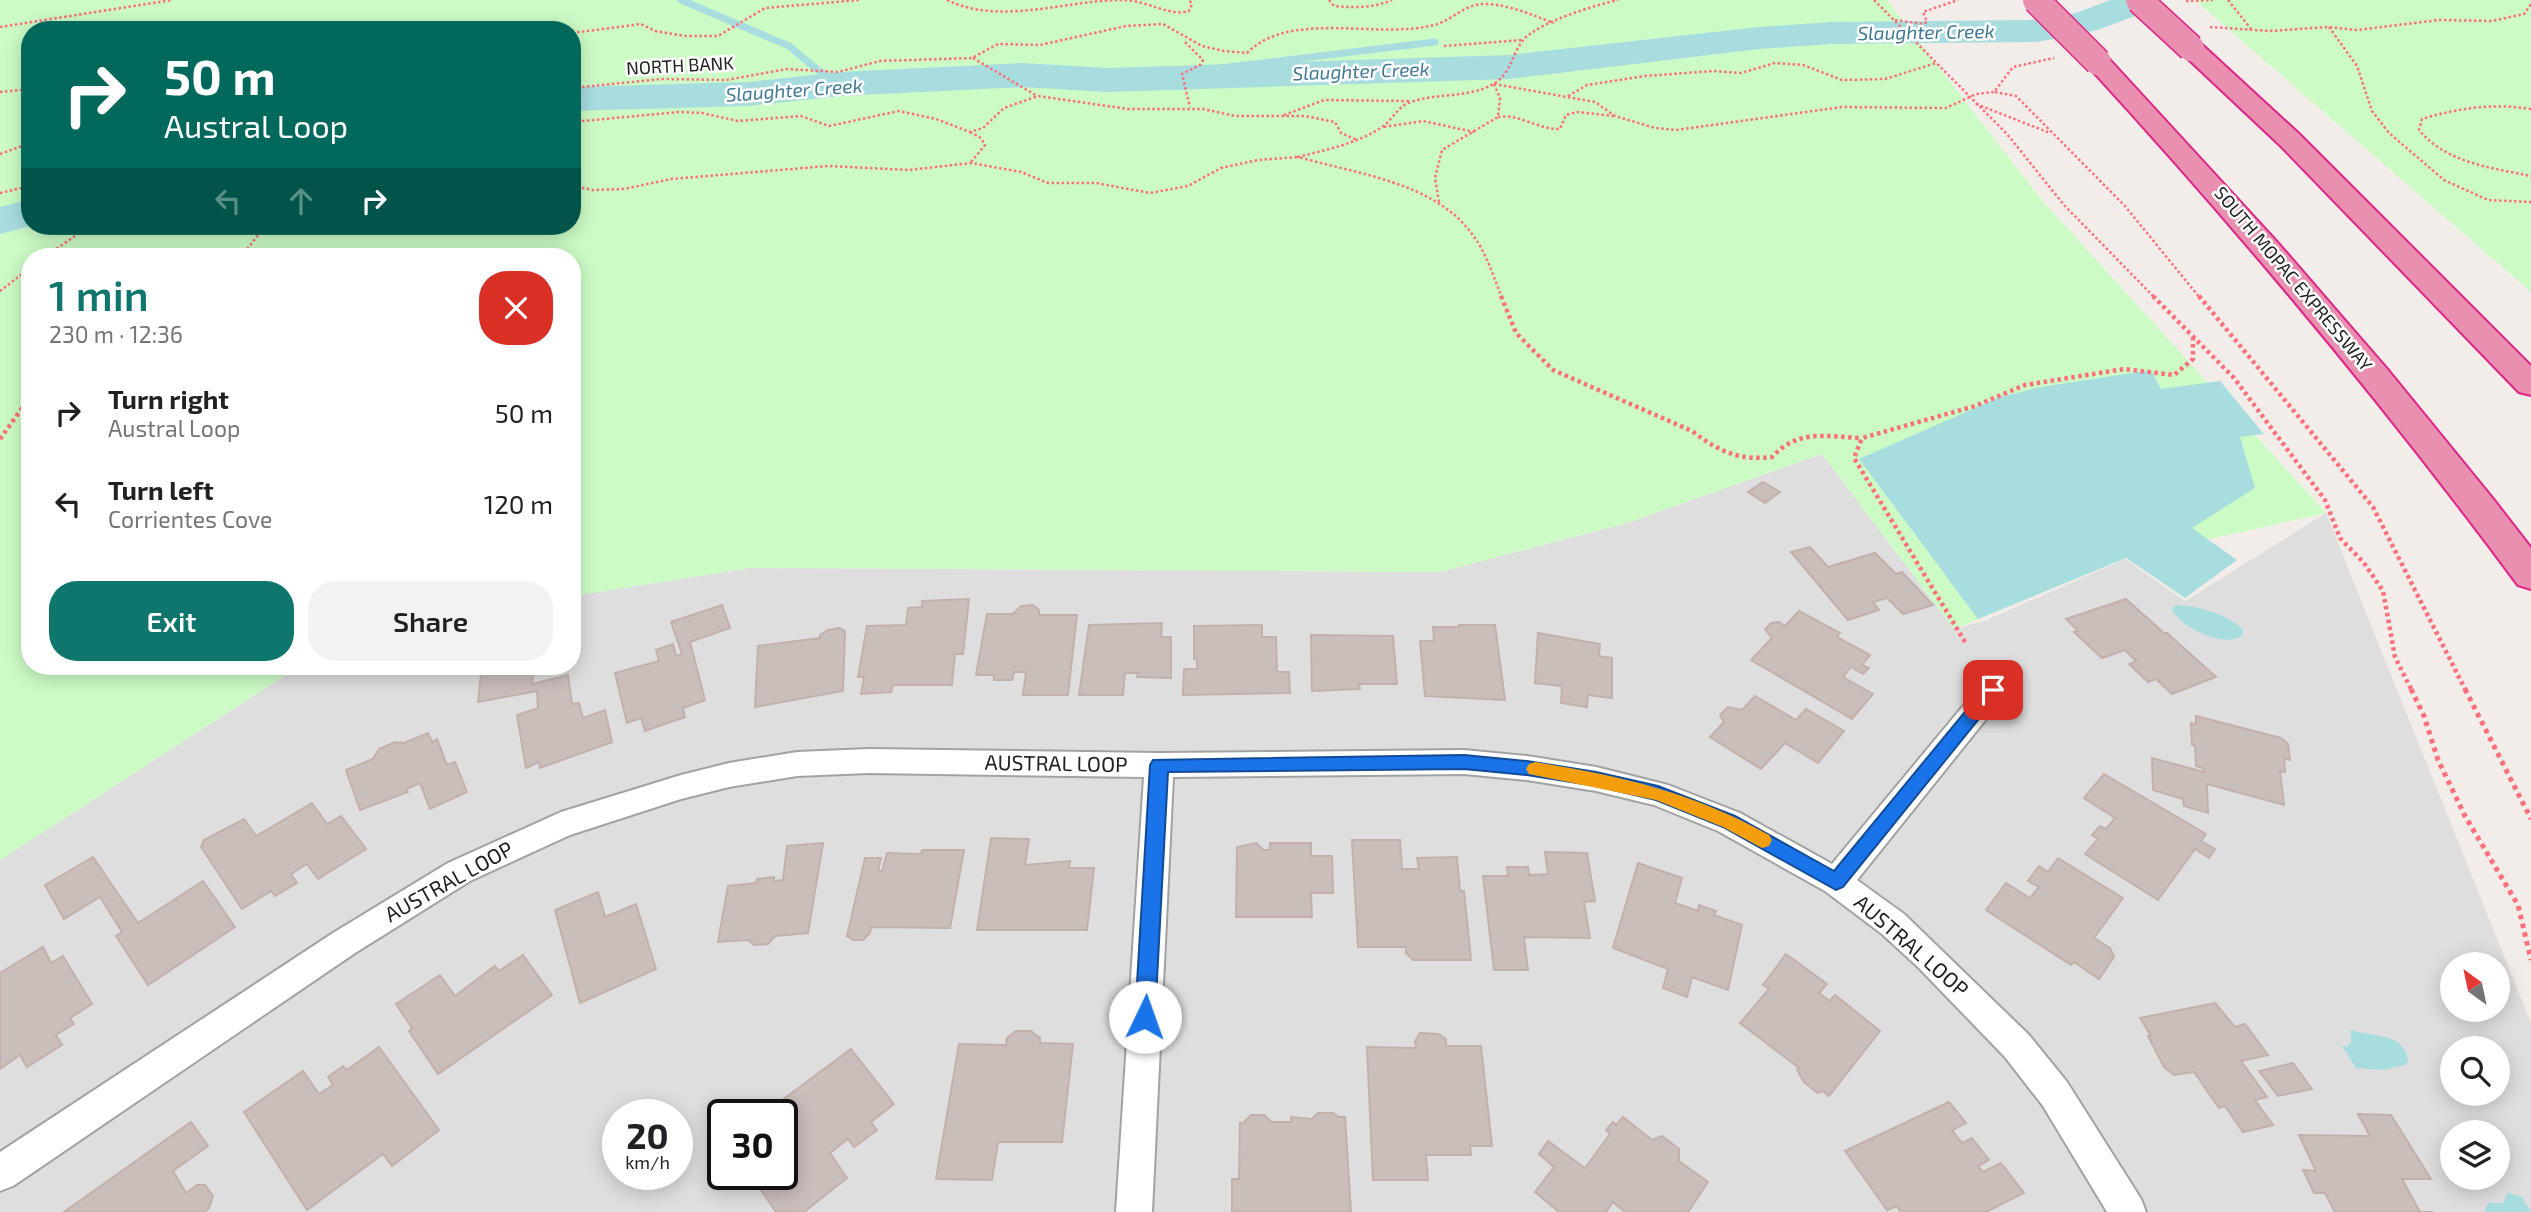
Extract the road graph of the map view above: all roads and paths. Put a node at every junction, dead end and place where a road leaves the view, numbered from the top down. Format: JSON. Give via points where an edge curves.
{"nodes":[{"id":1,"x":172,"y":0,"type":"edge"},
{"id":2,"x":859,"y":0,"type":"edge"},
{"id":3,"x":947,"y":0,"type":"edge"},
{"id":4,"x":1189,"y":0,"type":"edge"},
{"id":5,"x":1329,"y":0,"type":"edge"},
{"id":6,"x":1392,"y":0,"type":"edge"},
{"id":7,"x":1618,"y":0,"type":"edge"},
{"id":8,"x":1874,"y":0,"type":"edge"},
{"id":9,"x":1958,"y":0,"type":"edge"},
{"id":10,"x":2036,"y":0,"type":"edge"},
{"id":11,"x":2139,"y":0,"type":"edge"},
{"id":12,"x":2228,"y":0,"type":"edge"},
{"id":13,"x":2531,"y":4,"type":"edge"},
{"id":14,"x":1167,"y":13,"type":"junction"},
{"id":15,"x":1895,"y":20,"type":"junction"},
{"id":16,"x":38,"y":21,"type":"edge"},
{"id":17,"x":1555,"y":23,"type":"junction"},
{"id":18,"x":21,"y":24,"type":"edge"},
{"id":19,"x":1163,"y":24,"type":"junction"},
{"id":20,"x":0,"y":27,"type":"edge"},
{"id":21,"x":2329,"y":27,"type":"junction"},
{"id":22,"x":2251,"y":29,"type":"junction"},
{"id":23,"x":581,"y":32,"type":"edge"},
{"id":24,"x":2198,"y":38,"type":"junction"},
{"id":25,"x":1183,"y":40,"type":"junction"},
{"id":26,"x":1522,"y":40,"type":"junction"},
{"id":27,"x":1444,"y":46,"type":"dead end"},
{"id":28,"x":972,"y":58,"type":"junction"},
{"id":29,"x":1936,"y":63,"type":"junction"},
{"id":30,"x":1494,"y":84,"type":"junction"},
{"id":31,"x":581,"y":87,"type":"edge"},
{"id":32,"x":21,"y":90,"type":"edge"},
{"id":33,"x":0,"y":92,"type":"edge"},
{"id":34,"x":1994,"y":92,"type":"dead end"},
{"id":35,"x":1038,"y":96,"type":"junction"},
{"id":36,"x":1567,"y":97,"type":"junction"},
{"id":37,"x":1968,"y":97,"type":"junction"},
{"id":38,"x":1411,"y":102,"type":"junction"},
{"id":39,"x":1975,"y":104,"type":"junction"},
{"id":40,"x":1190,"y":107,"type":"junction"},
{"id":41,"x":1203,"y":109,"type":"junction"},
{"id":42,"x":2531,"y":109,"type":"edge"},
{"id":43,"x":1178,"y":110,"type":"junction"},
{"id":44,"x":1280,"y":116,"type":"junction"},
{"id":45,"x":1615,"y":116,"type":"junction"},
{"id":46,"x":1498,"y":117,"type":"junction"},
{"id":47,"x":581,"y":121,"type":"edge"},
{"id":48,"x":1383,"y":128,"type":"junction"},
{"id":49,"x":970,"y":132,"type":"junction"},
{"id":50,"x":1475,"y":132,"type":"junction"},
{"id":51,"x":2054,"y":134,"type":"junction"},
{"id":52,"x":1357,"y":140,"type":"junction"},
{"id":53,"x":21,"y":146,"type":"edge"},
{"id":54,"x":0,"y":154,"type":"edge"},
{"id":55,"x":1298,"y":157,"type":"junction"},
{"id":56,"x":971,"y":163,"type":"junction"},
{"id":57,"x":2531,"y":176,"type":"edge"},
{"id":58,"x":21,"y":188,"type":"edge"},
{"id":59,"x":581,"y":188,"type":"edge"},
{"id":60,"x":0,"y":193,"type":"edge"},
{"id":61,"x":2531,"y":202,"type":"edge"},
{"id":62,"x":1439,"y":203,"type":"junction"},
{"id":63,"x":77,"y":235,"type":"edge"},
{"id":64,"x":57,"y":248,"type":"edge"},
{"id":65,"x":21,"y":275,"type":"edge"},
{"id":66,"x":0,"y":291,"type":"edge"},
{"id":67,"x":2193,"y":336,"type":"junction"},
{"id":68,"x":2531,"y":385,"type":"edge"},
{"id":69,"x":21,"y":412,"type":"edge"},
{"id":70,"x":1862,"y":438,"type":"junction"},
{"id":71,"x":0,"y":439,"type":"edge"},
{"id":72,"x":2531,"y":575,"type":"edge"},
{"id":73,"x":1965,"y":642,"type":"dead end"},
{"id":74,"x":1993,"y":690,"type":"dead end"},
{"id":75,"x":1159,"y":765,"type":"junction"},
{"id":76,"x":2531,"y":819,"type":"edge"},
{"id":77,"x":1836,"y":882,"type":"junction"},
{"id":78,"x":2531,"y":960,"type":"edge"},
{"id":79,"x":0,"y":1173,"type":"edge"},
{"id":80,"x":1134,"y":1212,"type":"edge"},
{"id":81,"x":2128,"y":1212,"type":"edge"}],
"edges":[{"from":1,"to":16,"type":"path"},
{"from":2,"to":23,"type":"path","via":[[765,8],[718,36],[685,36],[641,24]]},
{"from":3,"to":14,"type":"path","via":[[975,11],[1117,0],[1149,3]]},
{"from":4,"to":14,"type":"path","via":[[1189,11]]},
{"from":5,"to":6,"type":"path","via":[[1334,6],[1353,8]]},
{"from":7,"to":17,"type":"path","via":[[1587,7]]},
{"from":8,"to":15,"type":"path"},
{"from":9,"to":15,"type":"path","via":[[1923,12],[1927,22]]},
{"from":10,"to":72,"type":"highway","name":"SOUTH MOPAC EXPRESSWAY","bridge":true,"via":[[2257,234]]},
{"from":11,"to":24,"type":"highway","bridge":true},
{"from":12,"to":22,"type":"path"},
{"from":13,"to":21,"type":"path","via":[[2524,14],[2513,18],[2439,20],[2357,30]]},
{"from":14,"to":19,"type":"path"},
{"from":15,"to":29,"type":"path"},
{"from":17,"to":25,"type":"path","via":[[1487,4],[1469,5],[1435,25],[1280,33],[1247,53]]},
{"from":17,"to":26,"type":"path"},
{"from":18,"to":20,"type":"path"},
{"from":19,"to":25,"type":"path"},
{"from":19,"to":28,"type":"path","name":"NORTH BANK","via":[[1126,26],[1040,45],[998,44]]},
{"from":21,"to":22,"type":"path"},
{"from":21,"to":61,"type":"path","via":[[2357,66],[2372,111],[2389,133],[2444,180],[2488,200]]},
{"from":22,"to":24,"type":"path"},
{"from":24,"to":68,"type":"highway"},
{"from":25,"to":40,"type":"path","via":[[1203,60],[1182,74]]},
{"from":26,"to":27,"type":"path"},
{"from":26,"to":30,"type":"path","via":[[1504,77]]},
{"from":28,"to":31,"type":"path","name":"NORTH BANK","via":[[880,61],[838,72],[787,69],[726,80],[661,79]]},
{"from":28,"to":35,"type":"path","via":[[990,64]]},
{"from":29,"to":36,"type":"path","via":[[1885,79],[1842,80],[1803,65],[1775,64],[1741,74],[1713,71],[1587,85]]},
{"from":29,"to":37,"type":"path"},
{"from":30,"to":36,"type":"path"},
{"from":30,"to":38,"type":"path","via":[[1457,97]]},
{"from":30,"to":46,"type":"path","via":[[1500,98]]},
{"from":32,"to":33,"type":"path"},
{"from":34,"to":51,"type":"path","via":[[2016,96]]},
{"from":35,"to":43,"type":"path","via":[[1109,107]]},
{"from":35,"to":49,"type":"path","via":[[1004,108],[983,128]]},
{"from":36,"to":45,"type":"path","via":[[1595,102]]},
{"from":37,"to":39,"type":"path"},
{"from":37,"to":45,"type":"path","via":[[1946,108],[1842,107],[1676,130]]},
{"from":38,"to":44,"type":"path","via":[[1324,100]]},
{"from":38,"to":48,"type":"path"},
{"from":39,"to":51,"type":"path"},
{"from":39,"to":67,"type":"path","via":[[2007,134],[2064,205]]},
{"from":40,"to":41,"type":"path"},
{"from":40,"to":43,"type":"path"},
{"from":41,"to":43,"type":"path"},
{"from":41,"to":44,"type":"path","via":[[1235,116]]},
{"from":42,"to":57,"type":"path","via":[[2494,105],[2465,109],[2422,119],[2419,130],[2447,152]]},
{"from":44,"to":52,"type":"path","via":[[1335,122],[1341,133]]},
{"from":45,"to":46,"type":"path","via":[[1566,115],[1560,130],[1549,131],[1512,115]]},
{"from":46,"to":50,"type":"path"},
{"from":47,"to":49,"type":"path","via":[[679,112],[738,121],[801,116],[830,125],[900,111]]},
{"from":48,"to":50,"type":"path","via":[[1420,119]]},
{"from":48,"to":52,"type":"path"},
{"from":49,"to":56,"type":"path","via":[[985,145]]},
{"from":50,"to":62,"type":"path","via":[[1442,150],[1435,178]]},
{"from":51,"to":76,"type":"path","via":[[2125,206],[2373,507]]},
{"from":52,"to":55,"type":"path"},
{"from":53,"to":54,"type":"path"},
{"from":55,"to":56,"type":"path","via":[[1221,168],[1188,186],[1150,193],[1096,183],[1048,183],[1021,172]]},
{"from":55,"to":62,"type":"path","via":[[1391,183]]},
{"from":56,"to":59,"type":"path","via":[[909,170],[828,166],[671,179],[624,189]]},
{"from":58,"to":60,"type":"path"},
{"from":62,"to":70,"type":"path","via":[[1469,229],[1486,257],[1516,333],[1553,370],[1692,431],[1735,457],[1772,457],[1785,443],[1804,436]]},
{"from":63,"to":64,"type":"path"},
{"from":65,"to":66,"type":"path"},
{"from":67,"to":70,"type":"path","via":[[2193,359],[2174,375],[2124,369],[2048,380]]},
{"from":67,"to":78,"type":"path","via":[[2234,378],[2294,456],[2325,500],[2340,538],[2383,591],[2395,657],[2465,816],[2518,905]]},
{"from":69,"to":71,"type":"path"},
{"from":70,"to":73,"type":"path","via":[[1854,458]]},
{"from":74,"to":77,"type":"street"},
{"from":75,"to":77,"type":"street","name":"AUSTRAL LOOP","via":[[1464,762],[1596,779],[1658,794],[1729,822]]},
{"from":75,"to":79,"type":"street","name":"AUSTRAL LOOP","via":[[869,761],[797,765],[729,775],[561,825],[458,872]]},
{"from":75,"to":80,"type":"street"},
{"from":77,"to":81,"type":"street","name":"AUSTRAL LOOP","via":[[1893,924],[2017,1046],[2055,1094]]}]}
